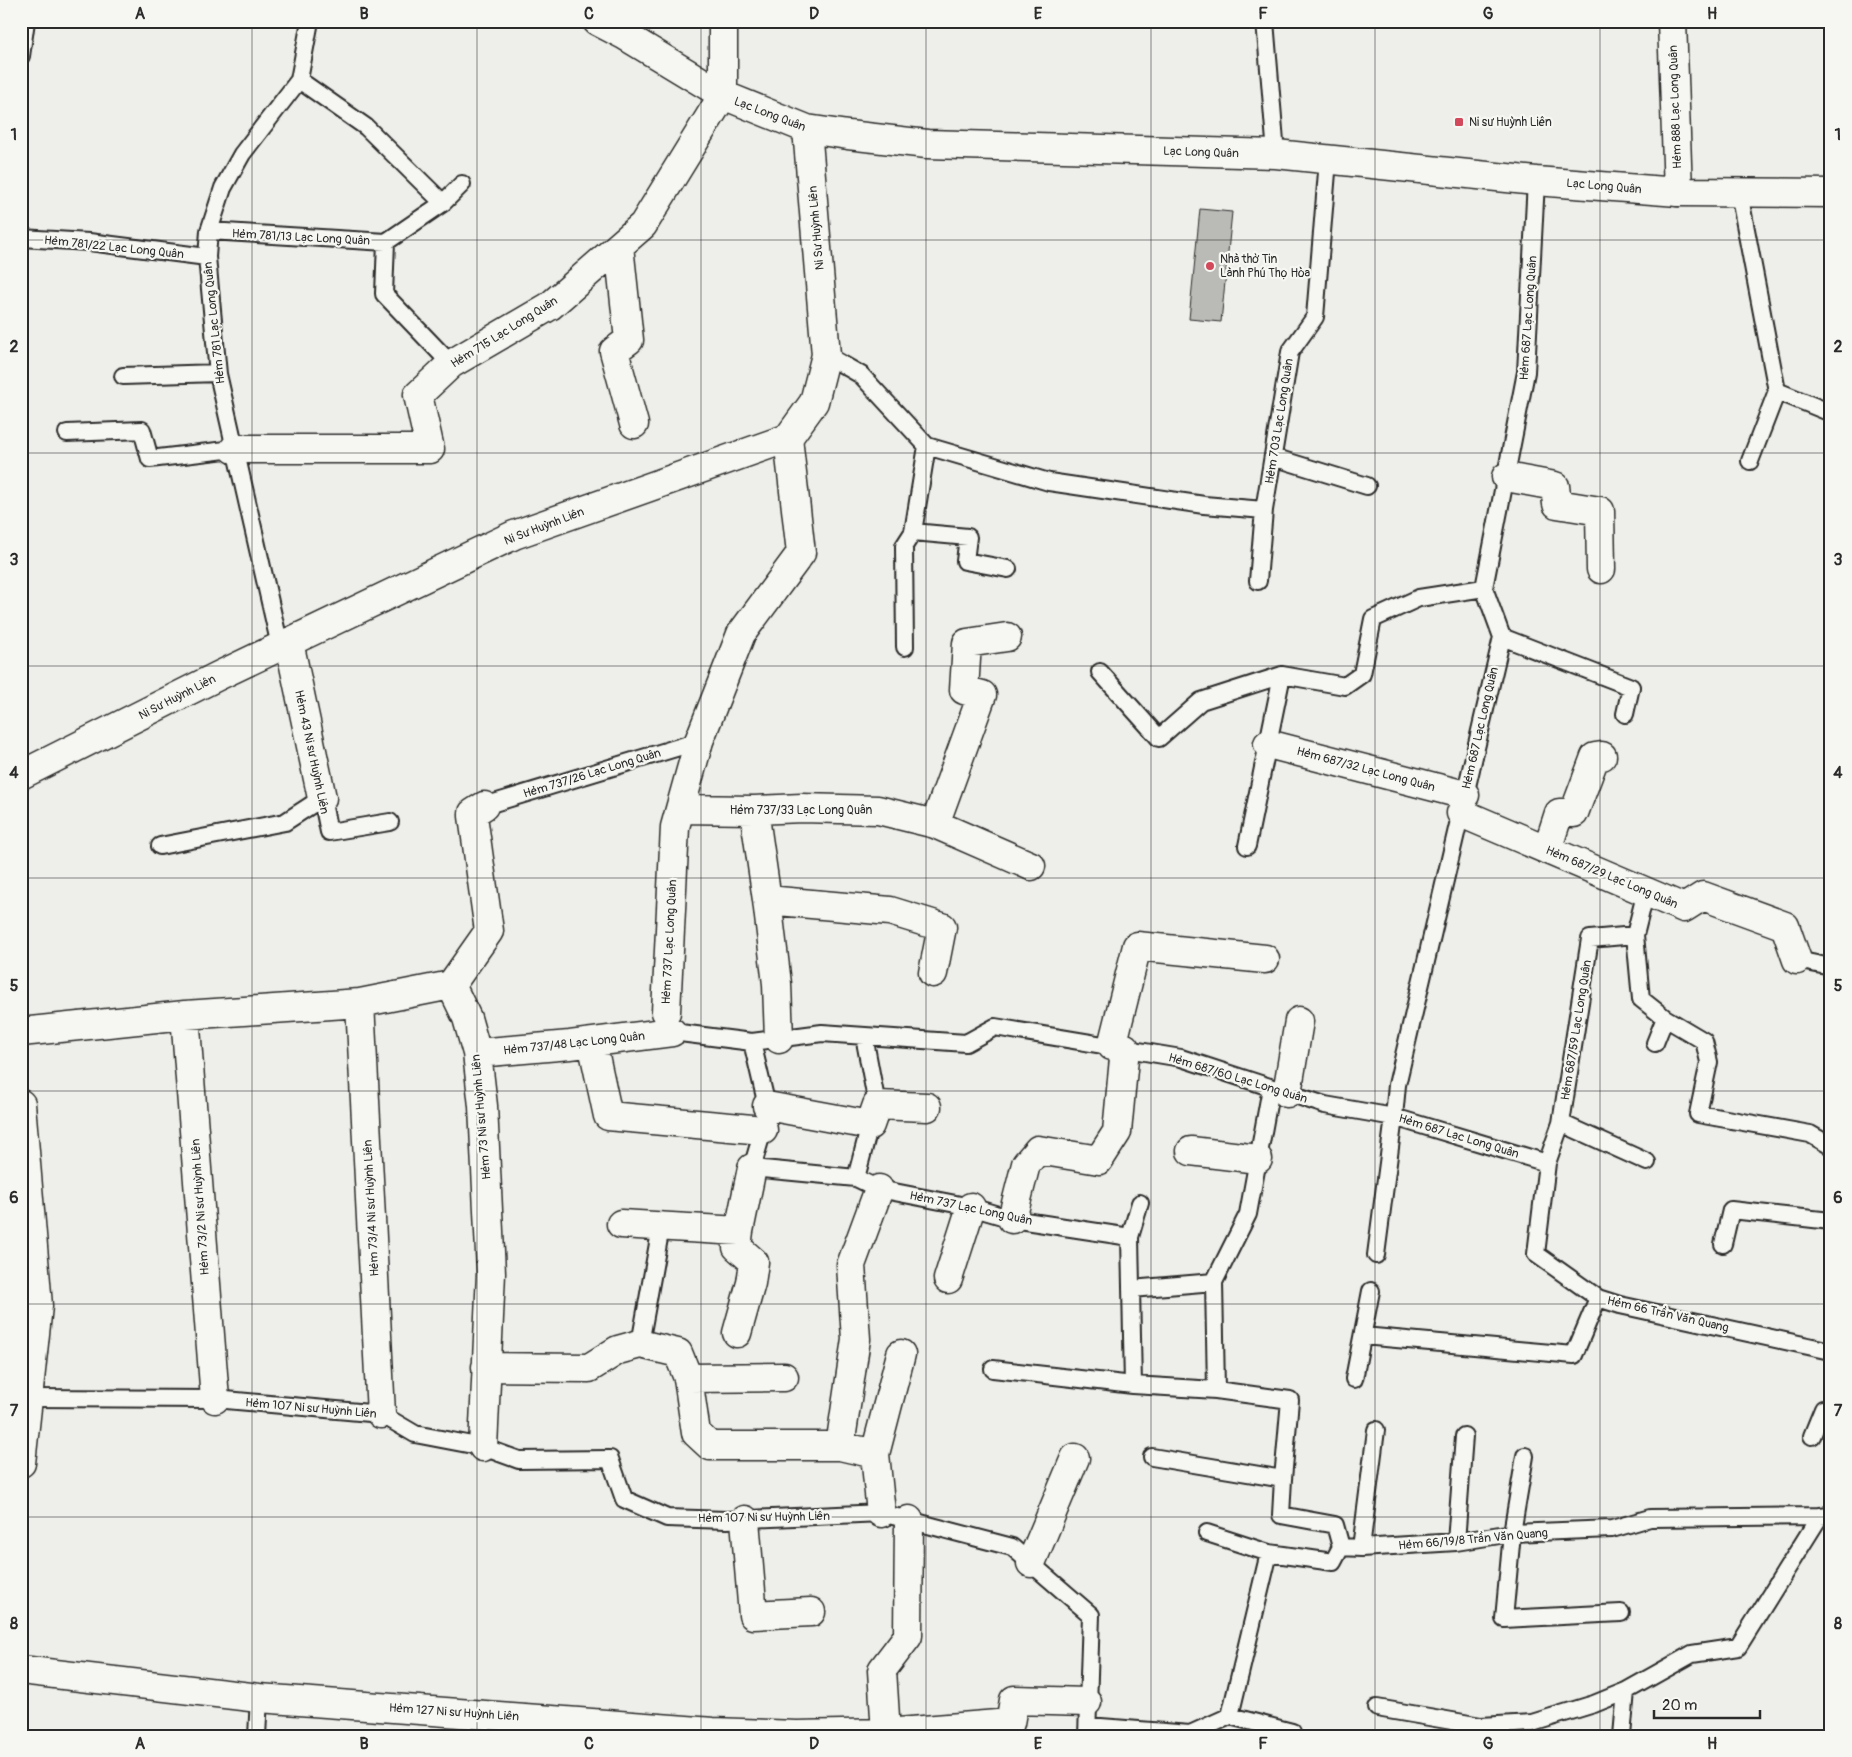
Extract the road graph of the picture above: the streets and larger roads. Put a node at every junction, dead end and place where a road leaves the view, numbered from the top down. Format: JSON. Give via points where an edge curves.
{"nodes":[{"id":1,"x":597,"y":21,"type":"edge"},
{"id":2,"x":723,"y":21,"type":"edge"},
{"id":3,"x":1672,"y":21,"type":"edge"},
{"id":4,"x":723,"y":95,"type":"junction"},
{"id":5,"x":808,"y":129,"type":"junction"},
{"id":6,"x":1678,"y":192,"type":"junction"},
{"id":7,"x":1831,"y":194,"type":"edge"},
{"id":8,"x":619,"y":246,"type":"junction"},
{"id":9,"x":634,"y":424,"type":"dead end"},
{"id":10,"x":788,"y":438,"type":"junction"},
{"id":11,"x":234,"y":449,"type":"road end"},
{"id":12,"x":1506,"y":477,"type":"road end"},
{"id":13,"x":1601,"y":570,"type":"dead end"},
{"id":14,"x":1007,"y":637,"type":"dead end"},
{"id":15,"x":284,"y":644,"type":"junction"},
{"id":16,"x":1268,"y":744,"type":"road end"},
{"id":17,"x":1602,"y":756,"type":"dead end"},
{"id":18,"x":21,"y":775,"type":"edge"},
{"id":19,"x":322,"y":798,"type":"road end"},
{"id":20,"x":1463,"y":804,"type":"joint"},
{"id":21,"x":484,"y":806,"type":"road end"},
{"id":22,"x":680,"y":809,"type":"junction"},
{"id":23,"x":754,"y":810,"type":"junction"},
{"id":24,"x":935,"y":824,"type":"junction"},
{"id":25,"x":1547,"y":850,"type":"junction"},
{"id":26,"x":1031,"y":866,"type":"dead end"},
{"id":27,"x":767,"y":900,"type":"junction"},
{"id":28,"x":1265,"y":959,"type":"dead end"},
{"id":29,"x":1797,"y":960,"type":"road end"},
{"id":30,"x":933,"y":973,"type":"dead end"},
{"id":31,"x":451,"y":986,"type":"junction"},
{"id":32,"x":360,"y":1003,"type":"junction"},
{"id":33,"x":185,"y":1015,"type":"junction"},
{"id":34,"x":1299,"y":1021,"type":"dead end"},
{"id":35,"x":669,"y":1022,"type":"joint"},
{"id":36,"x":21,"y":1032,"type":"edge"},
{"id":37,"x":779,"y":1038,"type":"road end"},
{"id":38,"x":592,"y":1042,"type":"junction"},
{"id":39,"x":477,"y":1053,"type":"junction"},
{"id":40,"x":1278,"y":1090,"type":"road end"},
{"id":41,"x":21,"y":1104,"type":"edge"},
{"id":42,"x":927,"y":1107,"type":"dead end"},
{"id":43,"x":1191,"y":1151,"type":"dead end"},
{"id":44,"x":1258,"y":1160,"type":"road end"},
{"id":45,"x":752,"y":1168,"type":"road end"},
{"id":46,"x":868,"y":1184,"type":"road end"},
{"id":47,"x":972,"y":1207,"type":"road end"},
{"id":48,"x":1012,"y":1219,"type":"road end"},
{"id":49,"x":621,"y":1224,"type":"dead end"},
{"id":50,"x":739,"y":1231,"type":"junction"},
{"id":51,"x":948,"y":1279,"type":"dead end"},
{"id":52,"x":737,"y":1333,"type":"dead end"},
{"id":53,"x":901,"y":1354,"type":"dead end"},
{"id":54,"x":486,"y":1367,"type":"junction"},
{"id":55,"x":784,"y":1377,"type":"dead end"},
{"id":56,"x":688,"y":1378,"type":"junction"},
{"id":57,"x":215,"y":1399,"type":"road end"},
{"id":58,"x":381,"y":1414,"type":"road end"},
{"id":59,"x":840,"y":1446,"type":"junction"},
{"id":60,"x":483,"y":1447,"type":"road end"},
{"id":61,"x":875,"y":1454,"type":"junction"},
{"id":62,"x":1075,"y":1458,"type":"dead end"},
{"id":63,"x":21,"y":1463,"type":"edge"},
{"id":64,"x":880,"y":1513,"type":"road end"},
{"id":65,"x":745,"y":1520,"type":"road end"},
{"id":66,"x":909,"y":1520,"type":"road end"},
{"id":67,"x":1031,"y":1563,"type":"road end"},
{"id":68,"x":810,"y":1612,"type":"dead end"},
{"id":69,"x":21,"y":1670,"type":"edge"},
{"id":70,"x":1088,"y":1721,"type":"edge"},
{"id":71,"x":886,"y":1734,"type":"edge"}],
"edges":[{"from":1,"to":4,"type":"street","name":"Lạc Long Quân"},
{"from":2,"to":4,"type":"street"},
{"from":3,"to":6,"type":"street","name":"Hẻm 888 Lạc Long Quân"},
{"from":4,"to":5,"type":"street","name":"Lạc Long Quân"},
{"from":4,"to":8,"type":"street","name":"Hẻm 715 Lạc Long Quân","via":[[643,225]]},
{"from":5,"to":6,"type":"street","name":"Lạc Long Quân","via":[[927,144],[1276,154]]},
{"from":5,"to":10,"type":"street","name":"Ni Sư Huỳnh Liên","via":[[826,355],[814,402]]},
{"from":6,"to":7,"type":"street","name":"Lạc Long Quân"},
{"from":8,"to":9,"type":"street","via":[[629,340],[614,351]]},
{"from":8,"to":11,"type":"street","name":"Hẻm 715 Lạc Long Quân","via":[[550,306],[451,364],[418,395],[430,449]]},
{"from":10,"to":15,"type":"street","name":"Ni Sư Huỳnh Liên","via":[[514,535]]},
{"from":10,"to":22,"type":"street","name":"Hẻm 737 Lạc Long Quân","via":[[801,553],[740,634],[699,741]]},
{"from":12,"to":13,"type":"street","via":[[1555,486],[1557,504],[1600,511]]},
{"from":14,"to":24,"type":"street","via":[[967,643],[964,690],[982,695]]},
{"from":15,"to":18,"type":"street","name":"Ni Sư Huỳnh Liên"},
{"from":15,"to":19,"type":"street","name":"Hẻm 43 Ni sư Huỳnh Liên"},
{"from":16,"to":20,"type":"street","name":"Hẻm 687/32 Lạc Long Quân"},
{"from":17,"to":25,"type":"street","via":[[1595,757],[1574,813],[1559,813]]},
{"from":20,"to":25,"type":"street","name":"Hẻm 687/29 Lạc Long Quân"},
{"from":21,"to":31,"type":"street","via":[[473,813],[489,931]]},
{"from":22,"to":23,"type":"street","name":"Hẻm 737/33 Lạc Long Quân"},
{"from":22,"to":35,"type":"street","name":"Hẻm 737 Lạc Long Quân","via":[[675,827]]},
{"from":23,"to":24,"type":"street","name":"Hẻm 737/33 Lạc Long Quân","via":[[878,810]]},
{"from":23,"to":27,"type":"street"},
{"from":24,"to":26,"type":"street","name":"Hẻm 737/33 Lạc Long Quân"},
{"from":25,"to":29,"type":"street","name":"Hẻm 687/29 Lạc Long Quân","via":[[1684,908],[1703,896],[1785,926]]},
{"from":27,"to":30,"type":"street","via":[[890,912],[942,926]]},
{"from":27,"to":37,"type":"street","via":[[777,984]]},
{"from":28,"to":48,"type":"street","via":[[1137,946],[1118,1047],[1117,1132],[1098,1160],[1038,1150],[1026,1164]]},
{"from":31,"to":32,"type":"street"},
{"from":31,"to":39,"type":"street","name":"Hẻm 73 Ni sư Huỳnh Liên","via":[[467,1018]]},
{"from":32,"to":33,"type":"street"},
{"from":32,"to":58,"type":"street","name":"Hẻm 73/4 Ni sư Huỳnh Liên"},
{"from":33,"to":36,"type":"street"},
{"from":33,"to":57,"type":"street","name":"Hẻm 73/2 Ni sư Huỳnh Liên"},
{"from":34,"to":40,"type":"street"},
{"from":35,"to":38,"type":"street","name":"Hẻm 737/48 Lạc Long Quân"},
{"from":38,"to":39,"type":"street","name":"Hẻm 737/48 Lạc Long Quân"},
{"from":38,"to":42,"type":"street","via":[[608,1116],[765,1118],[874,1115]]},
{"from":39,"to":54,"type":"street","name":"Hẻm 73 Ni sư Huỳnh Liên","via":[[483,1106],[491,1274]]},
{"from":41,"to":63,"type":"street","via":[[38,1306]]},
{"from":43,"to":44,"type":"street"},
{"from":45,"to":50,"type":"street"},
{"from":46,"to":59,"type":"street","via":[[851,1265],[856,1338]]},
{"from":47,"to":51,"type":"street"},
{"from":49,"to":50,"type":"street"},
{"from":50,"to":52,"type":"street","via":[[737,1247],[754,1262]]},
{"from":53,"to":61,"type":"street"},
{"from":54,"to":56,"type":"street","via":[[589,1368],[618,1350],[640,1344],[678,1354]]},
{"from":54,"to":60,"type":"street","name":"Hẻm 73 Ni sư Huỳnh Liên"},
{"from":55,"to":56,"type":"street"},
{"from":56,"to":59,"type":"street","via":[[696,1433],[710,1446]]},
{"from":59,"to":61,"type":"street"},
{"from":61,"to":64,"type":"street"},
{"from":62,"to":67,"type":"street"},
{"from":65,"to":68,"type":"street","via":[[753,1615]]},
{"from":66,"to":71,"type":"street","via":[[908,1636],[882,1670]]},
{"from":69,"to":71,"type":"street","name":"Hẻm 127 Ni sư Huỳnh Liên","via":[[259,1698],[713,1732]]},
{"from":70,"to":71,"type":"street","name":"Hẻm 127 Ni sư Huỳnh Liên","via":[[1014,1700],[1010,1723]]}]}
